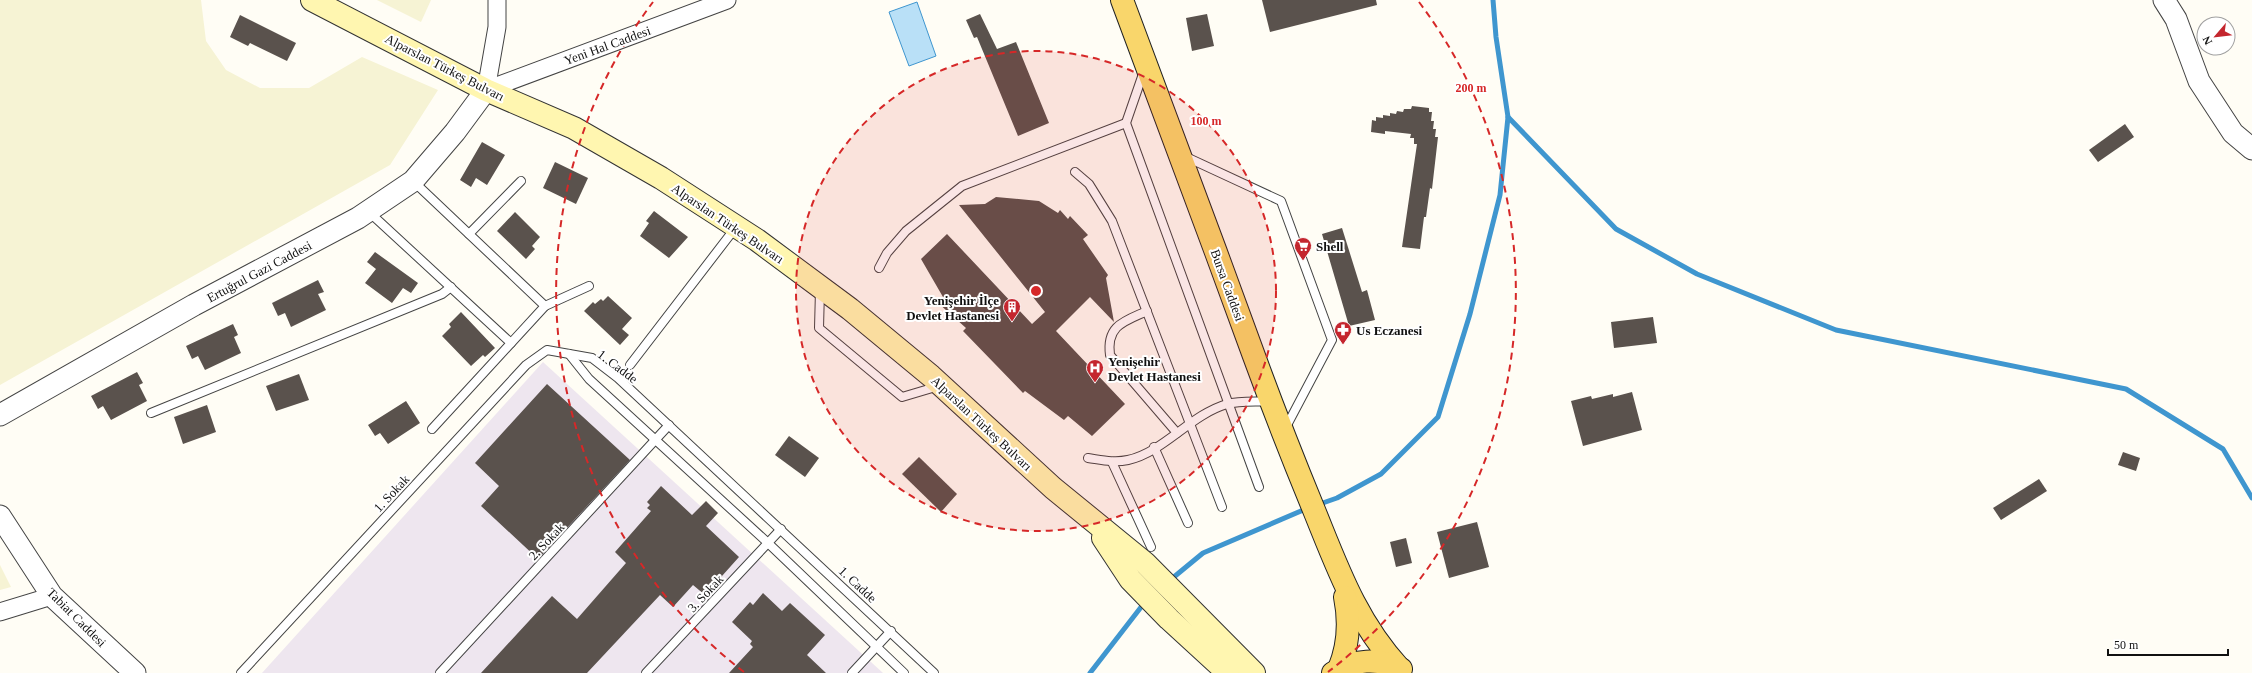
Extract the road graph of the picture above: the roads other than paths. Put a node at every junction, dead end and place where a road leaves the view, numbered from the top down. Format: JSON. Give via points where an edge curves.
{"nodes":[{"id":1,"x":312,"y":0,"type":"edge"},
{"id":2,"x":497,"y":0,"type":"edge"},
{"id":3,"x":727,"y":0,"type":"edge"},
{"id":4,"x":1122,"y":0,"type":"edge"},
{"id":5,"x":2164,"y":0,"type":"edge"},
{"id":6,"x":1146,"y":64,"type":"junction"},
{"id":7,"x":486,"y":90,"type":"junction"},
{"id":8,"x":1126,"y":124,"type":"junction"},
{"id":9,"x":2252,"y":149,"type":"edge"},
{"id":10,"x":1180,"y":154,"type":"junction"},
{"id":11,"x":1075,"y":172,"type":"dead end"},
{"id":12,"x":413,"y":181,"type":"junction"},
{"id":13,"x":521,"y":181,"type":"dead end"},
{"id":14,"x":368,"y":211,"type":"junction"},
{"id":15,"x":736,"y":227,"type":"junction"},
{"id":16,"x":469,"y":234,"type":"junction"},
{"id":17,"x":879,"y":268,"type":"dead end"},
{"id":18,"x":589,"y":286,"type":"dead end"},
{"id":19,"x":451,"y":287,"type":"junction"},
{"id":20,"x":820,"y":287,"type":"junction"},
{"id":21,"x":545,"y":306,"type":"junction"},
{"id":22,"x":1147,"y":311,"type":"junction"},
{"id":23,"x":512,"y":343,"type":"junction"},
{"id":24,"x":568,"y":354,"type":"junction"},
{"id":25,"x":630,"y":364,"type":"dead end"},
{"id":26,"x":941,"y":386,"type":"junction"},
{"id":27,"x":1270,"y":401,"type":"junction"},
{"id":28,"x":1228,"y":404,"type":"junction"},
{"id":29,"x":151,"y":413,"type":"dead end"},
{"id":30,"x":0,"y":415,"type":"edge"},
{"id":31,"x":1189,"y":423,"type":"junction"},
{"id":32,"x":669,"y":425,"type":"junction"},
{"id":33,"x":432,"y":429,"type":"dead end"},
{"id":34,"x":1177,"y":433,"type":"junction"},
{"id":35,"x":1283,"y":433,"type":"junction"},
{"id":36,"x":655,"y":440,"type":"junction"},
{"id":37,"x":1154,"y":447,"type":"junction"},
{"id":38,"x":1088,"y":458,"type":"dead end"},
{"id":39,"x":1112,"y":462,"type":"junction"},
{"id":40,"x":1259,"y":487,"type":"dead end"},
{"id":41,"x":1222,"y":507,"type":"dead end"},
{"id":42,"x":0,"y":516,"type":"edge"},
{"id":43,"x":1093,"y":522,"type":"junction"},
{"id":44,"x":1188,"y":523,"type":"dead end"},
{"id":45,"x":781,"y":529,"type":"junction"},
{"id":46,"x":768,"y":543,"type":"junction"},
{"id":47,"x":1148,"y":555,"type":"junction"},
{"id":48,"x":1338,"y":568,"type":"junction"},
{"id":49,"x":52,"y":596,"type":"junction"},
{"id":50,"x":0,"y":612,"type":"edge"},
{"id":51,"x":891,"y":632,"type":"junction"},
{"id":52,"x":877,"y":646,"type":"junction"},
{"id":53,"x":1336,"y":671,"type":"edge"},
{"id":54,"x":1402,"y":671,"type":"edge"},
{"id":55,"x":135,"y":673,"type":"edge"},
{"id":56,"x":241,"y":673,"type":"edge"},
{"id":57,"x":440,"y":673,"type":"edge"},
{"id":58,"x":646,"y":673,"type":"edge"},
{"id":59,"x":852,"y":673,"type":"edge"},
{"id":60,"x":904,"y":673,"type":"edge"},
{"id":61,"x":934,"y":673,"type":"edge"},
{"id":62,"x":1228,"y":673,"type":"edge"},
{"id":63,"x":1254,"y":673,"type":"edge"}],
"edges":[{"from":1,"to":7,"type":"main road","name":"Alparslan Türkeş Bulvarı"},
{"from":2,"to":7,"type":"street","via":[[497,27]]},
{"from":3,"to":7,"type":"street","name":"Yeni Hal Caddesi"},
{"from":4,"to":6,"type":"main road","name":"Bursa Caddesi"},
{"from":5,"to":9,"type":"street","via":[[2176,19],[2198,81],[2233,133]]},
{"from":6,"to":8,"type":"lane"},
{"from":6,"to":10,"type":"main road","name":"Bursa Caddesi"},
{"from":7,"to":12,"type":"street","name":"Ertuğrul Gazi Caddesi","via":[[455,132]]},
{"from":7,"to":15,"type":"main road","name":"Alparslan Türkeş Bulvarı","via":[[574,128],[661,178]]},
{"from":8,"to":17,"type":"lane","via":[[962,186],[906,231],[887,253]]},
{"from":8,"to":28,"type":"lane"},
{"from":10,"to":27,"type":"main road","name":"Bursa Caddesi"},
{"from":10,"to":35,"type":"lane","via":[[1281,200],[1332,340]]},
{"from":11,"to":22,"type":"lane","via":[[1089,184],[1112,220]]},
{"from":12,"to":14,"type":"street","name":"Ertuğrul Gazi Caddesi"},
{"from":12,"to":16,"type":"lane"},
{"from":13,"to":16,"type":"lane"},
{"from":14,"to":19,"type":"lane"},
{"from":14,"to":30,"type":"street","name":"Ertuğrul Gazi Caddesi","via":[[166,320]]},
{"from":15,"to":20,"type":"main road","name":"Alparslan Türkeş Bulvarı"},
{"from":15,"to":25,"type":"lane"},
{"from":16,"to":21,"type":"lane"},
{"from":18,"to":21,"type":"lane"},
{"from":19,"to":23,"type":"lane"},
{"from":19,"to":29,"type":"lane","via":[[442,294]]},
{"from":20,"to":26,"type":"main road","name":"Alparslan Türkeş Bulvarı"},
{"from":20,"to":26,"type":"lane","via":[[819,328],[902,397]]},
{"from":21,"to":23,"type":"lane"},
{"from":22,"to":31,"type":"lane"},
{"from":22,"to":34,"type":"lane","via":[[1120,323],[1110,340],[1110,354]]},
{"from":23,"to":33,"type":"lane"},
{"from":24,"to":32,"type":"lane","name":"1. Cadde","via":[[592,358]]},
{"from":24,"to":36,"type":"lane","name":"1. Cadde","via":[[589,379]]},
{"from":24,"to":56,"type":"lane","name":"1. Sokak","via":[[547,350],[526,365]]},
{"from":26,"to":43,"type":"main road","name":"Alparslan Türkeş Bulvarı"},
{"from":27,"to":28,"type":"lane"},
{"from":27,"to":35,"type":"main road","name":"Bursa Caddesi"},
{"from":28,"to":31,"type":"lane"},
{"from":28,"to":40,"type":"lane"},
{"from":31,"to":34,"type":"lane"},
{"from":31,"to":41,"type":"lane"},
{"from":32,"to":36,"type":"lane","name":"2. Sokak"},
{"from":32,"to":45,"type":"lane","name":"1. Cadde"},
{"from":34,"to":37,"type":"lane"},
{"from":35,"to":48,"type":"main road","name":"Bursa Caddesi"},
{"from":36,"to":46,"type":"lane","name":"1. Cadde"},
{"from":36,"to":57,"type":"lane","name":"2. Sokak"},
{"from":37,"to":39,"type":"lane","via":[[1128,460]]},
{"from":37,"to":44,"type":"lane"},
{"from":38,"to":39,"type":"lane"},
{"from":39,"to":47,"type":"lane"},
{"from":42,"to":49,"type":"street","name":"Tabiat Caddesi"},
{"from":43,"to":47,"type":"main road","name":"Alparslan Türkeş Bulvarı"},
{"from":43,"to":62,"type":"main road","name":"Alparslan Türkeş Bulvarı","via":[[1130,579]]},
{"from":45,"to":46,"type":"lane","name":"3. Sokak"},
{"from":45,"to":51,"type":"lane","name":"1. Cadde"},
{"from":46,"to":52,"type":"lane","name":"1. Cadde"},
{"from":46,"to":58,"type":"lane","name":"3. Sokak"},
{"from":47,"to":63,"type":"main road","name":"Alparslan Türkeş Bulvarı","via":[[1184,601]]},
{"from":48,"to":53,"type":"main road","name":"Bursa Caddesi","via":[[1348,615],[1348,636],[1345,656]]},
{"from":48,"to":54,"type":"main road","name":"Bursa Caddesi","via":[[1369,630]]},
{"from":49,"to":50,"type":"street"},
{"from":49,"to":55,"type":"street","name":"Tabiat Caddesi"},
{"from":51,"to":52,"type":"lane"},
{"from":51,"to":61,"type":"lane","name":"1. Cadde"},
{"from":52,"to":59,"type":"lane"},
{"from":52,"to":60,"type":"lane","name":"1. Cadde"},
{"from":53,"to":54,"type":"main road","via":[[1359,662],[1383,662]]}]}
